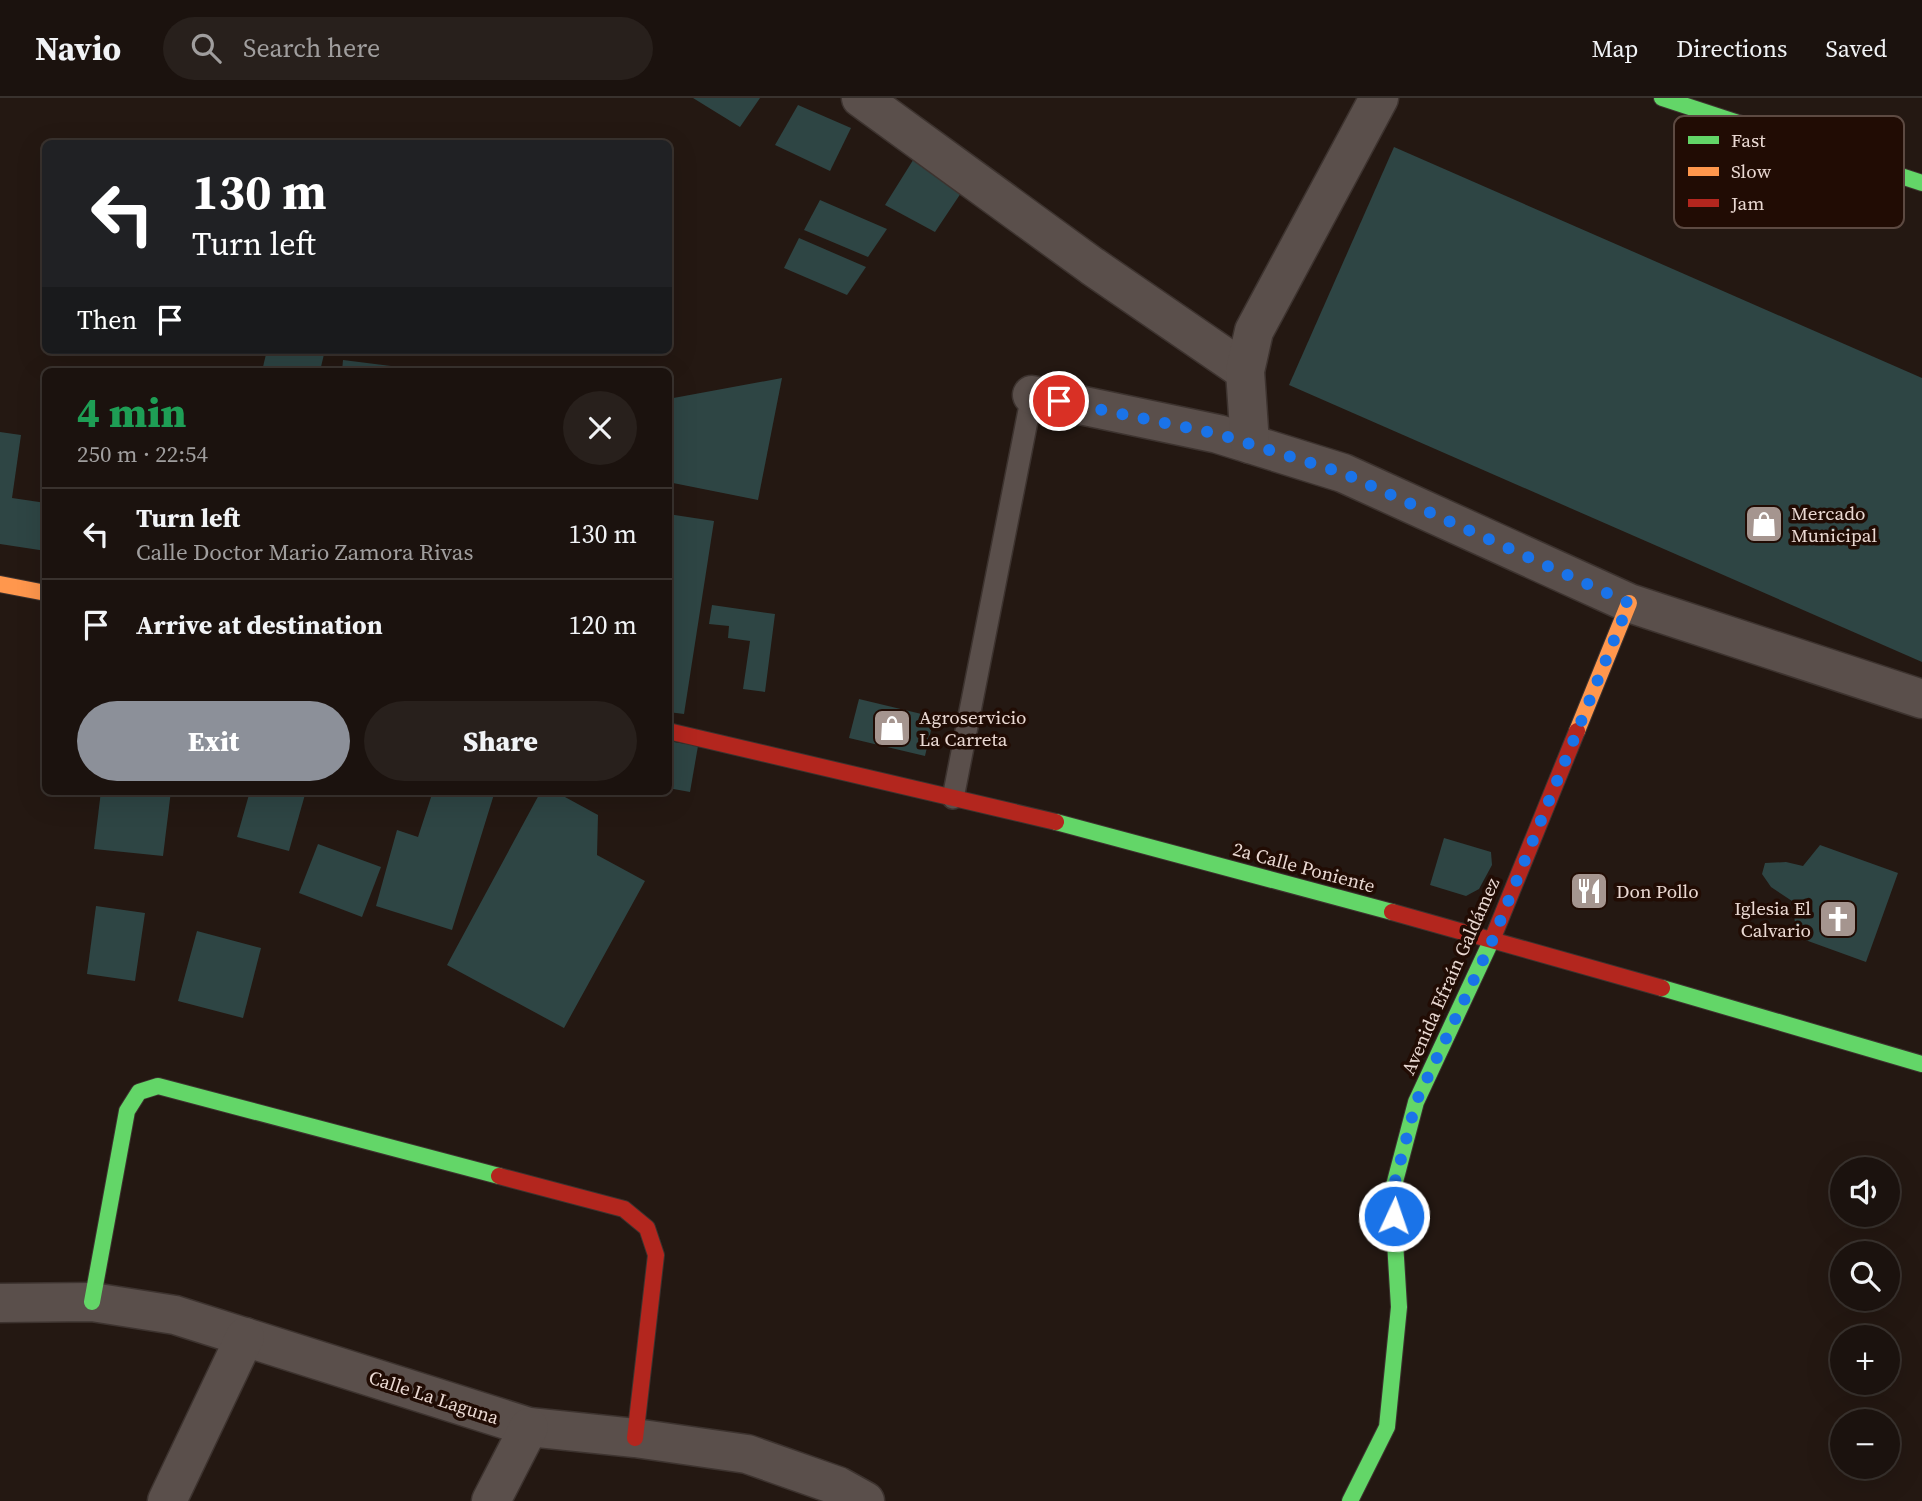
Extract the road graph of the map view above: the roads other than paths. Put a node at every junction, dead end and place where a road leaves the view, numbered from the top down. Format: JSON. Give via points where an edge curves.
{"nodes":[{"id":1,"x":861,"y":98,"type":"edge"},
{"id":2,"x":1379,"y":98,"type":"edge"},
{"id":3,"x":1662,"y":98,"type":"edge"},
{"id":4,"x":1717,"y":116,"type":"edge"},
{"id":5,"x":1904,"y":177,"type":"edge"},
{"id":6,"x":1922,"y":183,"type":"edge"},
{"id":7,"x":1245,"y":371,"type":"junction"},
{"id":8,"x":1032,"y":395,"type":"joint"},
{"id":9,"x":1250,"y":443,"type":"junction"},
{"id":10,"x":0,"y":584,"type":"edge"},
{"id":11,"x":42,"y":592,"type":"edge"},
{"id":12,"x":1629,"y":603,"type":"junction"},
{"id":13,"x":1922,"y":699,"type":"edge"},
{"id":14,"x":672,"y":732,"type":"edge"},
{"id":15,"x":953,"y":798,"type":"junction"},
{"id":16,"x":1493,"y":939,"type":"junction"},
{"id":17,"x":1921,"y":1061,"type":"edge"},
{"id":18,"x":92,"y":1302,"type":"junction"},
{"id":19,"x":0,"y":1303,"type":"edge"},
{"id":20,"x":245,"y":1337,"type":"junction"},
{"id":21,"x":529,"y":1427,"type":"junction"},
{"id":22,"x":635,"y":1438,"type":"junction"},
{"id":23,"x":844,"y":1496,"type":"edge"},
{"id":24,"x":167,"y":1501,"type":"edge"},
{"id":25,"x":491,"y":1501,"type":"edge"},
{"id":26,"x":1350,"y":1501,"type":"edge"}],
"edges":[{"from":1,"to":7,"type":"street"},
{"from":2,"to":7,"type":"street","via":[[1254,331]]},
{"from":3,"to":4,"type":"street"},
{"from":5,"to":6,"type":"street"},
{"from":7,"to":9,"type":"street"},
{"from":8,"to":9,"type":"street"},
{"from":8,"to":15,"type":"lane"},
{"from":9,"to":12,"type":"street","via":[[1343,473]]},
{"from":10,"to":11,"type":"street"},
{"from":12,"to":13,"type":"street"},
{"from":12,"to":16,"type":"street","name":"Avenida Efraín Galdámez"},
{"from":14,"to":15,"type":"street","name":"2a Calle Poniente"},
{"from":15,"to":16,"type":"street","name":"2a Calle Poniente"},
{"from":16,"to":17,"type":"street","name":"2a Calle Poniente"},
{"from":16,"to":26,"type":"street","name":"Avenida Efraín Galdámez","via":[[1416,1102],[1395,1180],[1399,1307],[1387,1427]]},
{"from":18,"to":19,"type":"street","name":"Calle La Laguna"},
{"from":18,"to":20,"type":"street","name":"Calle La Laguna","via":[[175,1315]]},
{"from":18,"to":22,"type":"street","via":[[127,1111],[139,1092],[158,1086],[624,1209],[647,1228],[656,1255]]},
{"from":20,"to":21,"type":"street","name":"Calle La Laguna"},
{"from":20,"to":24,"type":"street"},
{"from":21,"to":22,"type":"street","name":"Calle La Laguna"},
{"from":21,"to":25,"type":"street"},
{"from":22,"to":23,"type":"street","name":"Calle La Laguna","via":[[747,1454]]}]}
